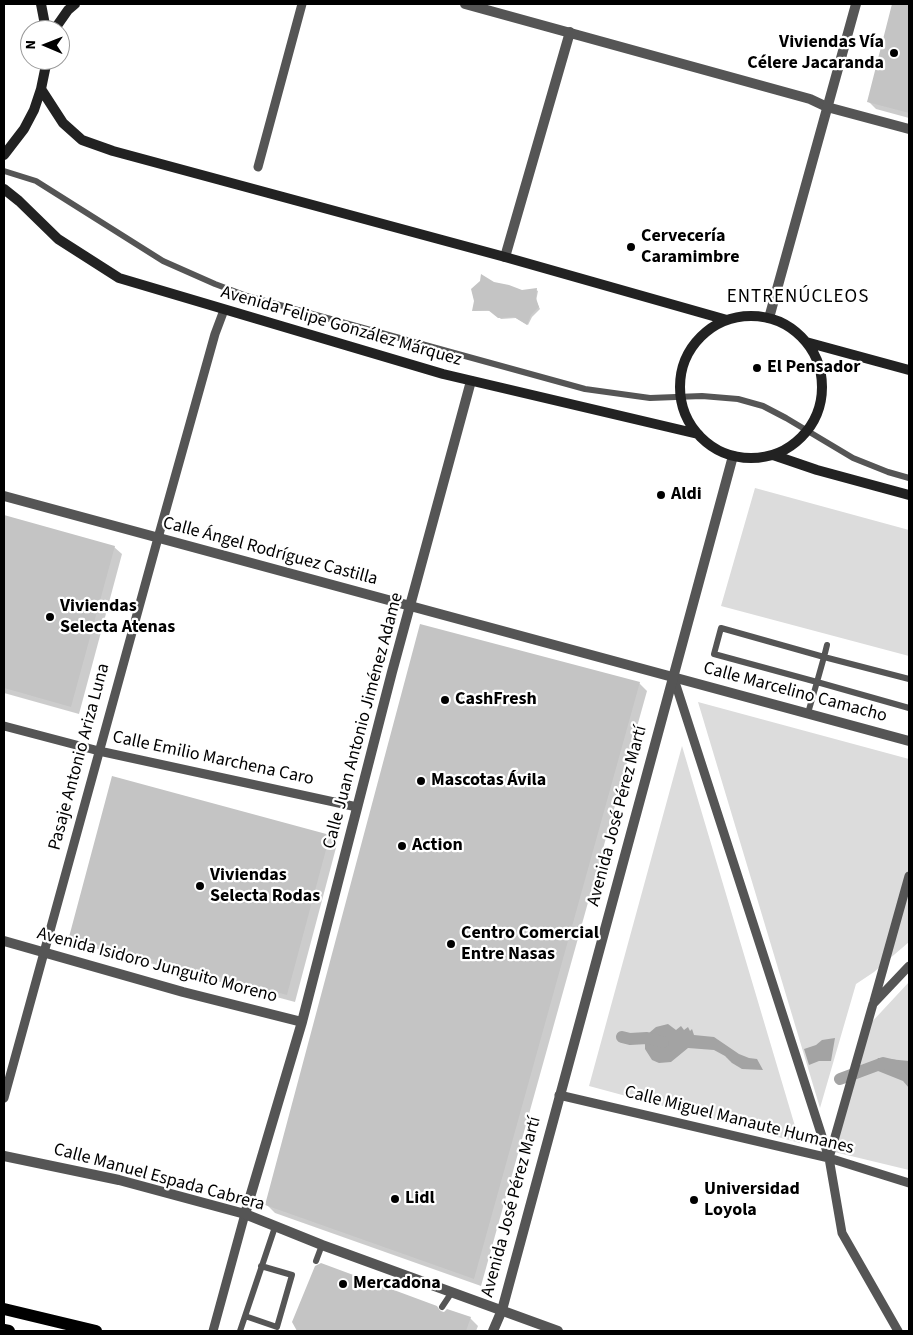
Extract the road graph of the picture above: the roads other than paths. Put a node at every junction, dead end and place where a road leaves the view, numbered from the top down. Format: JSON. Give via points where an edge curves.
{"nodes":[{"id":1,"x":41,"y":4,"type":"edge"},
{"id":2,"x":75,"y":4,"type":"edge"},
{"id":3,"x":302,"y":4,"type":"edge"},
{"id":4,"x":465,"y":4,"type":"edge"},
{"id":5,"x":856,"y":4,"type":"edge"},
{"id":6,"x":44,"y":20,"type":"edge"},
{"id":7,"x":61,"y":20,"type":"edge"},
{"id":8,"x":570,"y":32,"type":"junction"},
{"id":9,"x":45,"y":70,"type":"edge"},
{"id":10,"x":42,"y":89,"type":"junction"},
{"id":11,"x":828,"y":107,"type":"junction"},
{"id":12,"x":909,"y":129,"type":"edge"},
{"id":13,"x":4,"y":155,"type":"edge"},
{"id":14,"x":258,"y":167,"type":"dead end"},
{"id":15,"x":4,"y":171,"type":"edge"},
{"id":16,"x":4,"y":189,"type":"edge"},
{"id":17,"x":505,"y":257,"type":"junction"},
{"id":18,"x":224,"y":310,"type":"junction"},
{"id":19,"x":770,"y":318,"type":"junction"},
{"id":20,"x":727,"y":320,"type":"junction"},
{"id":21,"x":806,"y":342,"type":"junction"},
{"id":22,"x":909,"y":370,"type":"edge"},
{"id":23,"x":471,"y":381,"type":"junction"},
{"id":24,"x":681,"y":397,"type":"junction"},
{"id":25,"x":807,"y":431,"type":"junction"},
{"id":26,"x":698,"y":434,"type":"junction"},
{"id":27,"x":773,"y":454,"type":"junction"},
{"id":28,"x":733,"y":456,"type":"junction"},
{"id":29,"x":909,"y":478,"type":"edge"},
{"id":30,"x":909,"y":495,"type":"edge"},
{"id":31,"x":4,"y":496,"type":"edge"},
{"id":32,"x":158,"y":538,"type":"junction"},
{"id":33,"x":411,"y":607,"type":"junction"},
{"id":34,"x":828,"y":645,"type":"dead end"},
{"id":35,"x":824,"y":657,"type":"junction"},
{"id":36,"x":673,"y":676,"type":"junction"},
{"id":37,"x":909,"y":679,"type":"edge"},
{"id":38,"x":817,"y":682,"type":"junction"},
{"id":39,"x":909,"y":708,"type":"edge"},
{"id":40,"x":808,"y":713,"type":"junction"},
{"id":41,"x":4,"y":726,"type":"edge"},
{"id":42,"x":909,"y":741,"type":"edge"},
{"id":43,"x":99,"y":751,"type":"junction"},
{"id":44,"x":357,"y":807,"type":"junction"},
{"id":45,"x":909,"y":876,"type":"edge"},
{"id":46,"x":4,"y":941,"type":"edge"},
{"id":47,"x":43,"y":952,"type":"junction"},
{"id":48,"x":909,"y":966,"type":"edge"},
{"id":49,"x":873,"y":1004,"type":"junction"},
{"id":50,"x":302,"y":1022,"type":"junction"},
{"id":51,"x":559,"y":1095,"type":"junction"},
{"id":52,"x":4,"y":1098,"type":"edge"},
{"id":53,"x":4,"y":1156,"type":"edge"},
{"id":54,"x":829,"y":1158,"type":"junction"},
{"id":55,"x":909,"y":1183,"type":"edge"},
{"id":56,"x":244,"y":1214,"type":"junction"},
{"id":57,"x":276,"y":1227,"type":"junction"},
{"id":58,"x":322,"y":1245,"type":"junction"},
{"id":59,"x":316,"y":1261,"type":"dead end"},
{"id":60,"x":261,"y":1266,"type":"junction"},
{"id":61,"x":452,"y":1292,"type":"junction"},
{"id":62,"x":442,"y":1307,"type":"dead end"},
{"id":63,"x":4,"y":1309,"type":"edge"},
{"id":64,"x":502,"y":1310,"type":"junction"},
{"id":65,"x":245,"y":1316,"type":"junction"},
{"id":66,"x":4,"y":1330,"type":"edge"},
{"id":67,"x":494,"y":1330,"type":"edge"},
{"id":68,"x":9,"y":1331,"type":"edge"},
{"id":69,"x":96,"y":1331,"type":"edge"},
{"id":70,"x":213,"y":1331,"type":"edge"},
{"id":71,"x":240,"y":1331,"type":"edge"},
{"id":72,"x":558,"y":1331,"type":"edge"},
{"id":73,"x":898,"y":1331,"type":"edge"}],
"edges":[{"from":1,"to":6,"type":"main road"},
{"from":2,"to":7,"type":"main road"},
{"from":3,"to":14,"type":"street"},
{"from":4,"to":8,"type":"street"},
{"from":5,"to":11,"type":"street"},
{"from":8,"to":11,"type":"street","via":[[810,99]]},
{"from":8,"to":17,"type":"street"},
{"from":9,"to":10,"type":"main road"},
{"from":10,"to":13,"type":"main road","via":[[24,130]]},
{"from":10,"to":17,"type":"main road","via":[[63,123],[82,140]]},
{"from":11,"to":12,"type":"street"},
{"from":11,"to":19,"type":"street"},
{"from":15,"to":24,"type":"lane","via":[[36,181],[163,261],[247,296],[585,390],[650,398]]},
{"from":16,"to":18,"type":"main road","name":"Avenida Felipe González Márquez","via":[[58,239],[119,278]]},
{"from":17,"to":20,"type":"main road"},
{"from":18,"to":23,"type":"main road","name":"Avenida Felipe González Márquez"},
{"from":18,"to":32,"type":"street","name":"Pasaje Antonio Ariza Luna"},
{"from":19,"to":20,"type":"main road","via":[[744,316]]},
{"from":19,"to":21,"type":"main road","via":[[794,330]]},
{"from":20,"to":24,"type":"main road","via":[[707,331],[691,348],[682,369]]},
{"from":21,"to":22,"type":"main road"},
{"from":21,"to":25,"type":"main road","via":[[817,362],[822,384],[819,407]]},
{"from":23,"to":26,"type":"main road","name":"Avenida Felipe González Márquez"},
{"from":23,"to":33,"type":"street","name":"Calle Juan Antonio Jiménez Adame"},
{"from":24,"to":25,"type":"lane","via":[[738,399],[763,406]]},
{"from":24,"to":26,"type":"main road","via":[[686,415]]},
{"from":25,"to":27,"type":"main road","via":[[793,444]]},
{"from":25,"to":29,"type":"lane","via":[[853,458]]},
{"from":26,"to":28,"type":"main road","via":[[714,448]]},
{"from":27,"to":28,"type":"main road","via":[[753,458]]},
{"from":27,"to":30,"type":"main road","via":[[817,470]]},
{"from":28,"to":36,"type":"street","name":"Avenida José Pérez Martí"},
{"from":31,"to":32,"type":"street","name":"Calle Ángel Rodríguez Castilla"},
{"from":32,"to":33,"type":"street","name":"Calle Ángel Rodríguez Castilla"},
{"from":32,"to":43,"type":"street","name":"Pasaje Antonio Ariza Luna"},
{"from":33,"to":36,"type":"street","name":"Calle Ángel Rodríguez Castilla"},
{"from":33,"to":44,"type":"street","name":"Calle Juan Antonio Jiménez Adame"},
{"from":34,"to":35,"type":"lane"},
{"from":35,"to":37,"type":"lane"},
{"from":35,"to":38,"type":"lane"},
{"from":35,"to":38,"type":"lane","via":[[721,628],[714,654]]},
{"from":36,"to":40,"type":"street","name":"Calle Marcelino Camacho"},
{"from":36,"to":51,"type":"street","name":"Avenida José Pérez Martí"},
{"from":36,"to":54,"type":"street"},
{"from":38,"to":39,"type":"lane"},
{"from":38,"to":40,"type":"lane"},
{"from":40,"to":42,"type":"street","name":"Calle Marcelino Camacho"},
{"from":41,"to":43,"type":"street","name":"Calle Emilio Marchena Caro"},
{"from":43,"to":44,"type":"street","name":"Calle Emilio Marchena Caro"},
{"from":43,"to":47,"type":"street","name":"Pasaje Antonio Ariza Luna"},
{"from":44,"to":50,"type":"street","name":"Calle Juan Antonio Jiménez Adame"},
{"from":45,"to":49,"type":"street"},
{"from":46,"to":47,"type":"street","name":"Avenida Isidoro Junguito Moreno"},
{"from":47,"to":50,"type":"street","name":"Avenida Isidoro Junguito Moreno"},
{"from":47,"to":52,"type":"street","name":"Pasaje Antonio Ariza Luna"},
{"from":48,"to":49,"type":"street"},
{"from":49,"to":54,"type":"street"},
{"from":50,"to":56,"type":"street","name":"Calle Juan Antonio Jiménez Adame"},
{"from":51,"to":54,"type":"street","name":"Calle Miguel Manaute Humanes"},
{"from":51,"to":64,"type":"street","name":"Avenida José Pérez Martí"},
{"from":53,"to":56,"type":"street","name":"Calle Manuel Espada Cabrera","via":[[119,1180]]},
{"from":54,"to":55,"type":"street","name":"Calle Miguel Manaute Humanes"},
{"from":54,"to":73,"type":"street","via":[[842,1233]]},
{"from":56,"to":57,"type":"street","name":"Calle Manuel Espada Cabrera"},
{"from":56,"to":70,"type":"street"},
{"from":57,"to":58,"type":"street","name":"Calle Manuel Espada Cabrera"},
{"from":57,"to":60,"type":"lane"},
{"from":58,"to":59,"type":"lane"},
{"from":58,"to":61,"type":"street","name":"Calle Manuel Espada Cabrera"},
{"from":60,"to":65,"type":"lane"},
{"from":60,"to":65,"type":"lane","via":[[292,1275],[277,1327]]},
{"from":61,"to":62,"type":"lane"},
{"from":61,"to":64,"type":"street","name":"Calle Manuel Espada Cabrera"},
{"from":63,"to":69,"type":"main road"},
{"from":64,"to":67,"type":"street","name":"Avenida José Pérez Martí"},
{"from":64,"to":72,"type":"street","name":"Calle Manuel Espada Cabrera"},
{"from":65,"to":71,"type":"lane"},
{"from":66,"to":68,"type":"main road"}]}
